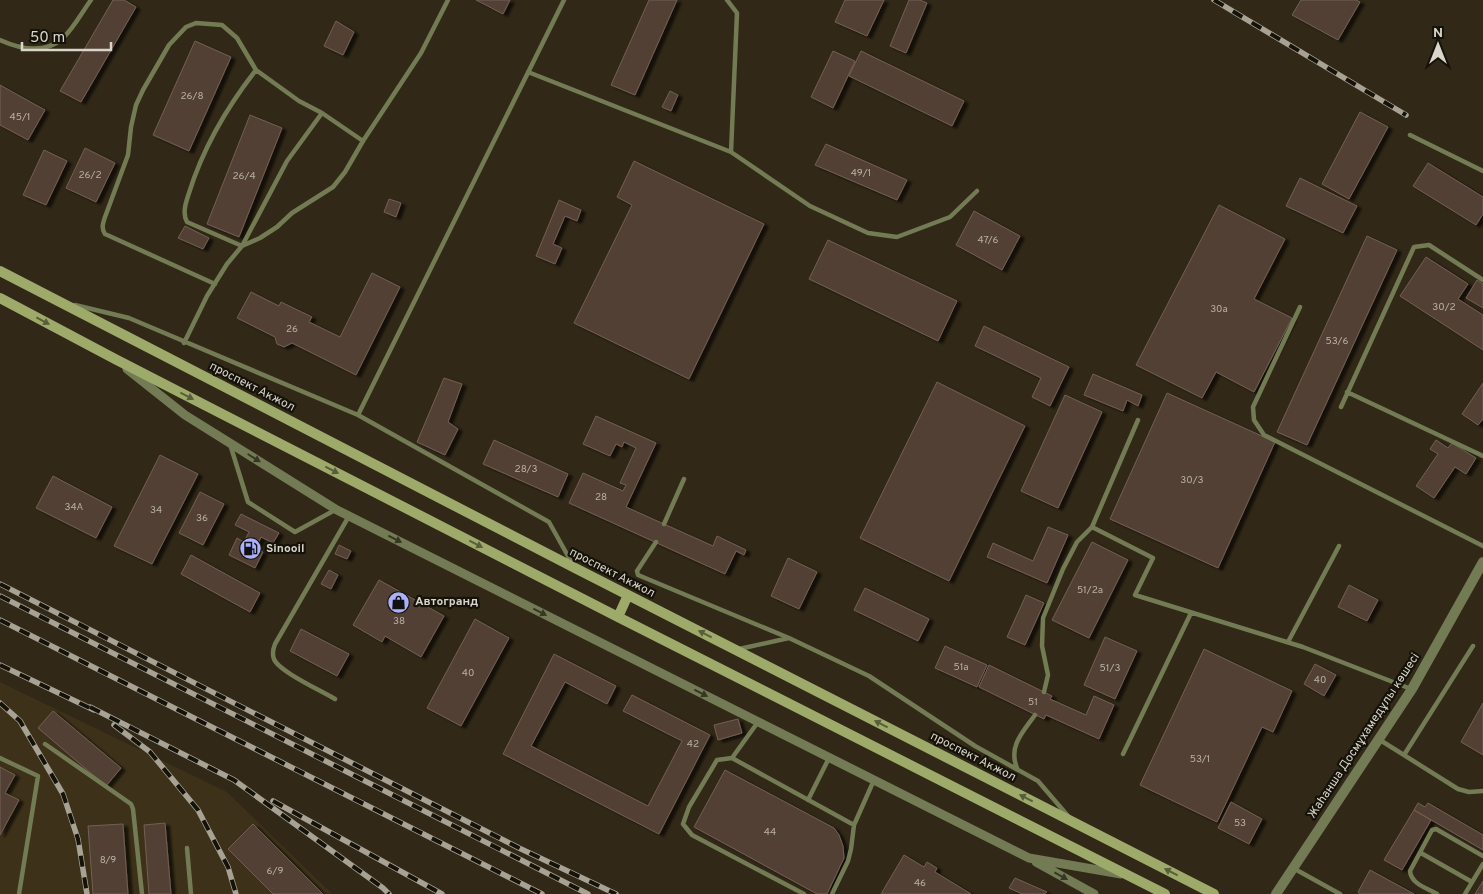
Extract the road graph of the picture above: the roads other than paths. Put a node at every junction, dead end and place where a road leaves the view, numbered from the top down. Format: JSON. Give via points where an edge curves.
{"nodes":[{"id":1,"x":91,"y":0,"type":"edge"},
{"id":2,"x":448,"y":0,"type":"edge"},
{"id":3,"x":564,"y":0,"type":"edge"},
{"id":4,"x":727,"y":0,"type":"edge"},
{"id":5,"x":0,"y":40,"type":"edge"},
{"id":6,"x":256,"y":70,"type":"junction"},
{"id":7,"x":528,"y":72,"type":"junction"},
{"id":8,"x":322,"y":113,"type":"junction"},
{"id":9,"x":1410,"y":136,"type":"dead end"},
{"id":10,"x":362,"y":141,"type":"junction"},
{"id":11,"x":731,"y":152,"type":"junction"},
{"id":12,"x":1483,"y":170,"type":"edge"},
{"id":13,"x":977,"y":191,"type":"dead end"},
{"id":14,"x":242,"y":246,"type":"junction"},
{"id":15,"x":0,"y":271,"type":"edge"},
{"id":16,"x":1483,"y":280,"type":"edge"},
{"id":17,"x":215,"y":284,"type":"junction"},
{"id":18,"x":0,"y":298,"type":"edge"},
{"id":19,"x":59,"y":302,"type":"junction"},
{"id":20,"x":1300,"y":307,"type":"dead end"},
{"id":21,"x":184,"y":343,"type":"junction"},
{"id":22,"x":115,"y":359,"type":"junction"},
{"id":23,"x":1347,"y":392,"type":"junction"},
{"id":24,"x":1341,"y":407,"type":"dead end"},
{"id":25,"x":358,"y":415,"type":"junction"},
{"id":26,"x":1138,"y":420,"type":"dead end"},
{"id":27,"x":229,"y":443,"type":"junction"},
{"id":28,"x":1483,"y":456,"type":"edge"},
{"id":29,"x":684,"y":479,"type":"dead end"},
{"id":30,"x":337,"y":510,"type":"junction"},
{"id":31,"x":349,"y":516,"type":"junction"},
{"id":32,"x":664,"y":524,"type":"dead end"},
{"id":33,"x":1092,"y":527,"type":"junction"},
{"id":34,"x":656,"y":542,"type":"dead end"},
{"id":35,"x":1340,"y":546,"type":"dead end"},
{"id":36,"x":1483,"y":546,"type":"edge"},
{"id":37,"x":1483,"y":562,"type":"edge"},
{"id":38,"x":575,"y":568,"type":"junction"},
{"id":39,"x":628,"y":595,"type":"junction"},
{"id":40,"x":1192,"y":613,"type":"junction"},
{"id":41,"x":618,"y":617,"type":"junction"},
{"id":42,"x":789,"y":638,"type":"junction"},
{"id":43,"x":1288,"y":642,"type":"junction"},
{"id":44,"x":1473,"y":646,"type":"dead end"},
{"id":45,"x":735,"y":650,"type":"junction"},
{"id":46,"x":1412,"y":689,"type":"junction"},
{"id":47,"x":1044,"y":692,"type":"dead end"},
{"id":48,"x":335,"y":699,"type":"dead end"},
{"id":49,"x":1035,"y":715,"type":"dead end"},
{"id":50,"x":758,"y":722,"type":"junction"},
{"id":51,"x":1379,"y":739,"type":"junction"},
{"id":52,"x":45,"y":744,"type":"dead end"},
{"id":53,"x":1123,"y":754,"type":"dead end"},
{"id":54,"x":1404,"y":755,"type":"junction"},
{"id":55,"x":0,"y":758,"type":"edge"},
{"id":56,"x":732,"y":758,"type":"junction"},
{"id":57,"x":829,"y":758,"type":"junction"},
{"id":58,"x":1016,"y":768,"type":"junction"},
{"id":59,"x":874,"y":780,"type":"junction"},
{"id":60,"x":1483,"y":791,"type":"edge"},
{"id":61,"x":808,"y":800,"type":"junction"},
{"id":62,"x":1074,"y":822,"type":"junction"},
{"id":63,"x":854,"y":825,"type":"junction"},
{"id":64,"x":187,"y":848,"type":"dead end"},
{"id":65,"x":1421,"y":853,"type":"junction"},
{"id":66,"x":1483,"y":856,"type":"edge"},
{"id":67,"x":1029,"y":858,"type":"junction"},
{"id":68,"x":1483,"y":864,"type":"edge"},
{"id":69,"x":1293,"y":868,"type":"junction"},
{"id":70,"x":1128,"y":875,"type":"junction"},
{"id":71,"x":1472,"y":882,"type":"junction"},
{"id":72,"x":19,"y":894,"type":"edge"},
{"id":73,"x":142,"y":894,"type":"edge"},
{"id":74,"x":191,"y":894,"type":"edge"},
{"id":75,"x":804,"y":894,"type":"edge"},
{"id":76,"x":832,"y":894,"type":"edge"},
{"id":77,"x":1094,"y":894,"type":"edge"},
{"id":78,"x":1165,"y":894,"type":"edge"},
{"id":79,"x":1214,"y":894,"type":"edge"},
{"id":80,"x":1276,"y":894,"type":"edge"},
{"id":81,"x":1340,"y":894,"type":"edge"},
{"id":82,"x":1437,"y":894,"type":"edge"},
{"id":83,"x":1464,"y":894,"type":"edge"}],
"edges":[{"from":1,"to":5,"type":"lane","via":[[62,38],[41,49],[16,47]]},
{"from":2,"to":10,"type":"lane","via":[[421,53]]},
{"from":3,"to":7,"type":"lane"},
{"from":4,"to":11,"type":"lane","via":[[737,13]]},
{"from":6,"to":8,"type":"lane","via":[[299,101]]},
{"from":6,"to":14,"type":"lane","via":[[210,140],[199,163],[184,218]]},
{"from":6,"to":17,"type":"lane","via":[[237,38],[222,25],[196,23],[181,30],[169,45],[136,105],[128,155],[102,225],[105,234]]},
{"from":7,"to":11,"type":"lane"},
{"from":7,"to":25,"type":"lane"},
{"from":8,"to":10,"type":"lane"},
{"from":8,"to":14,"type":"lane","via":[[287,161]]},
{"from":9,"to":12,"type":"lane"},
{"from":10,"to":14,"type":"lane","via":[[333,187],[292,213],[277,227]]},
{"from":11,"to":13,"type":"lane","via":[[810,206],[868,233],[897,237],[950,217]]},
{"from":14,"to":17,"type":"lane"},
{"from":15,"to":19,"type":"main road","name":"проспект Акжол"},
{"from":16,"to":23,"type":"lane","via":[[1429,245],[1414,247]]},
{"from":17,"to":21,"type":"lane"},
{"from":18,"to":22,"type":"main road","one_way":true},
{"from":19,"to":21,"type":"lane","via":[[129,318]]},
{"from":19,"to":38,"type":"main road","name":"проспект Акжол"},
{"from":20,"to":36,"type":"lane","via":[[1253,406],[1254,420],[1264,435]]},
{"from":21,"to":25,"type":"lane"},
{"from":22,"to":27,"type":"street","via":[[185,415]]},
{"from":22,"to":41,"type":"main road","one_way":true},
{"from":23,"to":24,"type":"lane"},
{"from":23,"to":28,"type":"lane"},
{"from":25,"to":38,"type":"lane","via":[[550,522]]},
{"from":26,"to":33,"type":"lane"},
{"from":27,"to":30,"type":"street","one_way":true},
{"from":27,"to":30,"type":"lane","via":[[248,502],[295,532]]},
{"from":29,"to":32,"type":"lane"},
{"from":30,"to":31,"type":"street"},
{"from":31,"to":48,"type":"lane","via":[[273,651],[277,665]]},
{"from":31,"to":50,"type":"street","one_way":true},
{"from":33,"to":40,"type":"lane","via":[[1152,558],[1135,595]]},
{"from":33,"to":47,"type":"lane","via":[[1073,549],[1044,618],[1042,646],[1048,675]]},
{"from":34,"to":42,"type":"lane","via":[[637,571],[638,575]]},
{"from":35,"to":43,"type":"lane"},
{"from":37,"to":46,"type":"street","name":"Жаһанша Досмұхамедұлы көшесі"},
{"from":38,"to":39,"type":"main road","name":"проспект Акжол"},
{"from":39,"to":41,"type":"main road"},
{"from":45,"to":39,"type":"main road","name":"проспект Акжол","one_way":true},
{"from":40,"to":43,"type":"lane"},
{"from":40,"to":53,"type":"lane"},
{"from":41,"to":70,"type":"main road"},
{"from":42,"to":45,"type":"lane"},
{"from":42,"to":58,"type":"lane","via":[[869,676],[975,746]]},
{"from":43,"to":46,"type":"lane"},
{"from":44,"to":54,"type":"lane"},
{"from":62,"to":45,"type":"main road","name":"проспект Акжол","one_way":true},
{"from":46,"to":51,"type":"street","name":"Жаһанша Досмұхамедұлы көшесі"},
{"from":49,"to":58,"type":"lane","via":[[1013,751]]},
{"from":50,"to":56,"type":"lane"},
{"from":50,"to":57,"type":"street"},
{"from":51,"to":54,"type":"lane"},
{"from":51,"to":69,"type":"street","name":"Жаһанша Досмұхамедұлы көшесі"},
{"from":52,"to":73,"type":"lane","via":[[130,804]]},
{"from":54,"to":60,"type":"lane","via":[[1458,789]]},
{"from":55,"to":72,"type":"lane","via":[[38,776]]},
{"from":56,"to":61,"type":"lane"},
{"from":56,"to":75,"type":"lane","via":[[717,760],[689,807],[683,824],[692,835]]},
{"from":57,"to":59,"type":"street"},
{"from":57,"to":61,"type":"lane"},
{"from":58,"to":62,"type":"lane","via":[[1038,781]]},
{"from":59,"to":63,"type":"lane"},
{"from":59,"to":67,"type":"street"},
{"from":61,"to":63,"type":"lane"},
{"from":79,"to":62,"type":"main road","name":"проспект Акжол","one_way":true},
{"from":63,"to":76,"type":"lane","via":[[848,861]]},
{"from":64,"to":74,"type":"lane"},
{"from":65,"to":66,"type":"lane","via":[[1432,830],[1436,829]]},
{"from":65,"to":71,"type":"lane"},
{"from":65,"to":82,"type":"lane","via":[[1410,875],[1412,880]]},
{"from":67,"to":70,"type":"street"},
{"from":67,"to":77,"type":"street","one_way":true},
{"from":68,"to":71,"type":"lane"},
{"from":69,"to":80,"type":"street","name":"Жаһанша Досмұхамедұлы көшесі"},
{"from":69,"to":81,"type":"lane"},
{"from":70,"to":78,"type":"main road"},
{"from":71,"to":83,"type":"lane"}]}
